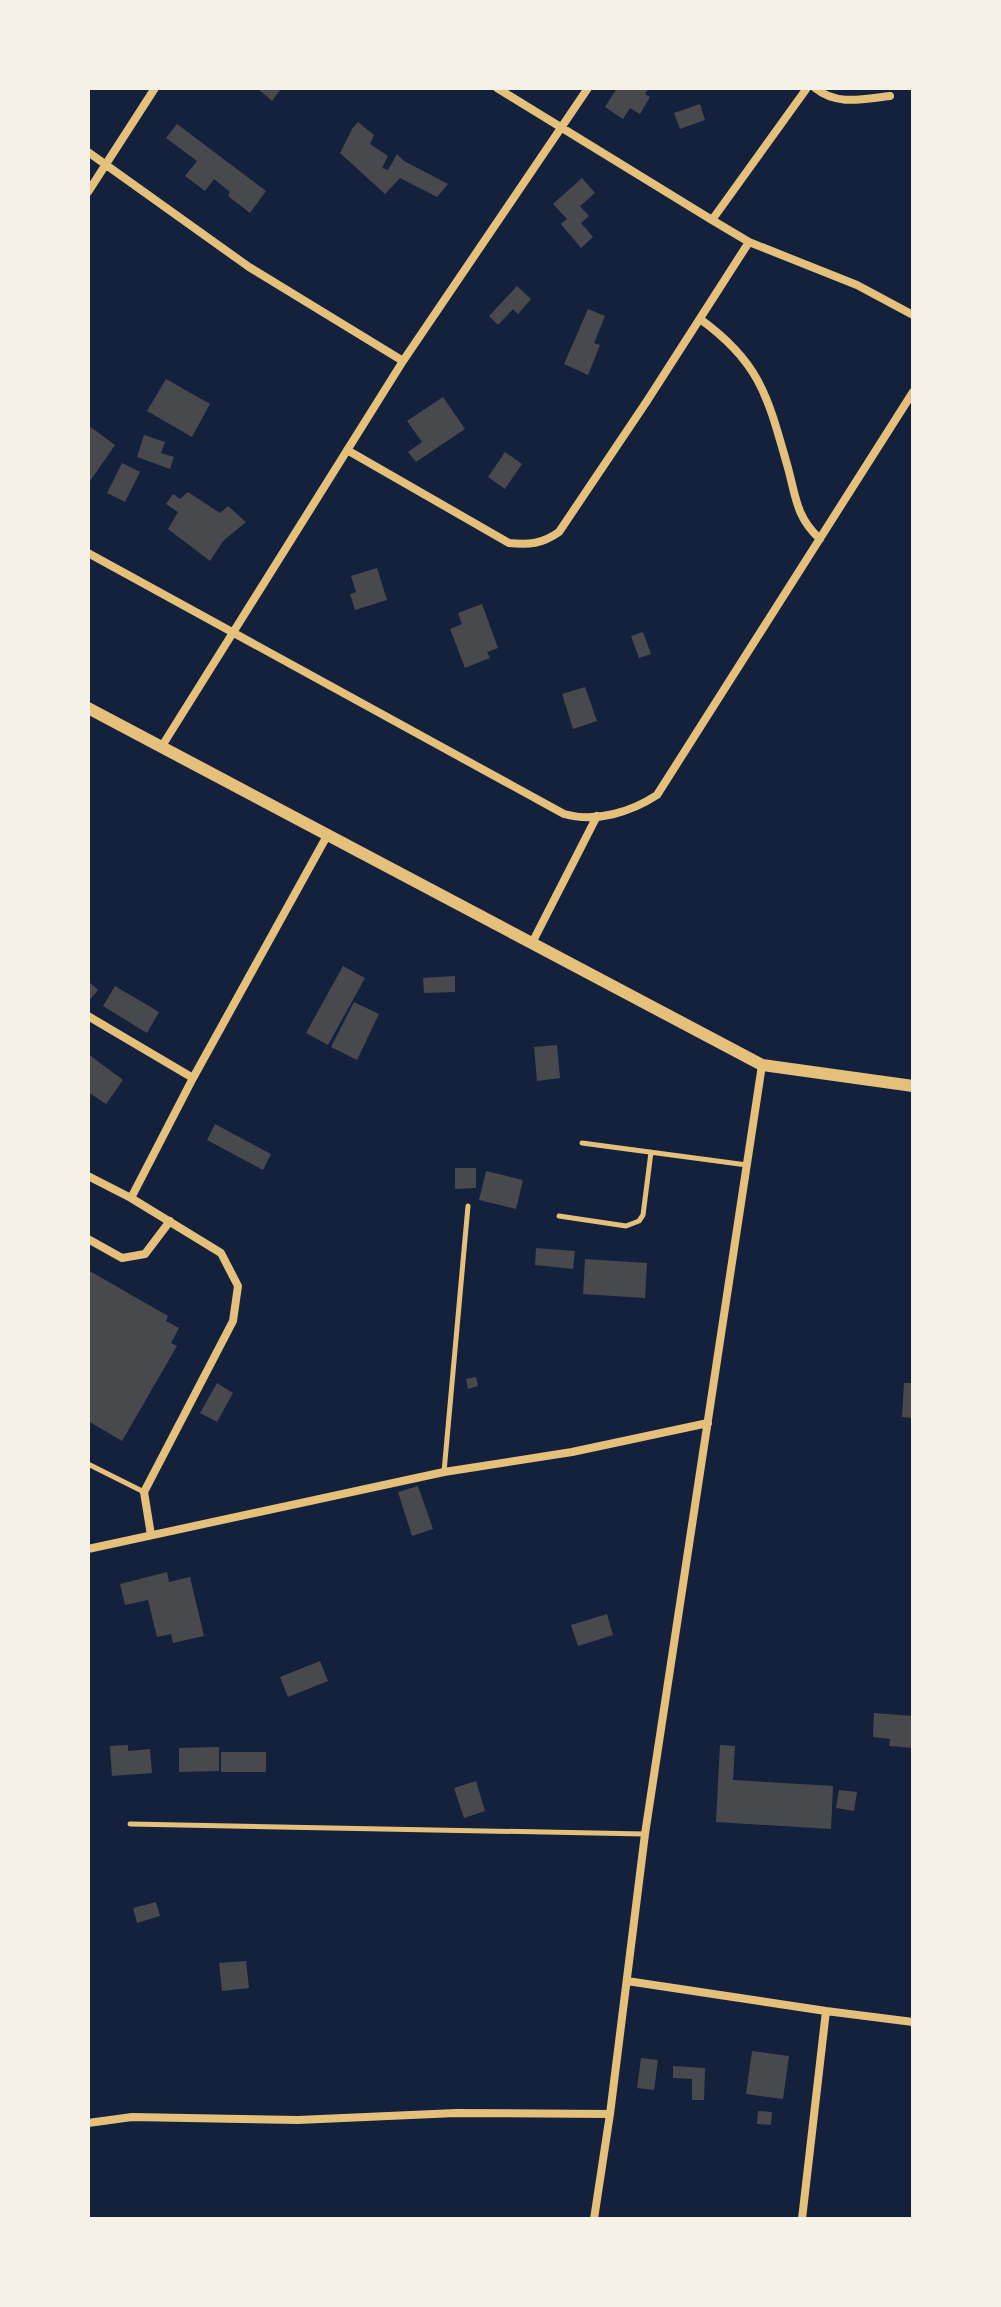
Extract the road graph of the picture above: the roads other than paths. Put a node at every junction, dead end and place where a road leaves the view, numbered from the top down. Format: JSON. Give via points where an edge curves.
{"nodes":[{"id":1,"x":155,"y":88,"type":"edge"},
{"id":2,"x":497,"y":88,"type":"edge"},
{"id":3,"x":588,"y":88,"type":"edge"},
{"id":4,"x":807,"y":88,"type":"edge"},
{"id":5,"x":815,"y":88,"type":"edge"},
{"id":6,"x":890,"y":96,"type":"dead end"},
{"id":7,"x":559,"y":127,"type":"junction"},
{"id":8,"x":88,"y":152,"type":"edge"},
{"id":9,"x":106,"y":164,"type":"junction"},
{"id":10,"x":88,"y":192,"type":"edge"},
{"id":11,"x":712,"y":220,"type":"junction"},
{"id":12,"x":749,"y":242,"type":"junction"},
{"id":13,"x":913,"y":315,"type":"edge"},
{"id":14,"x":700,"y":319,"type":"junction"},
{"id":15,"x":403,"y":361,"type":"junction"},
{"id":16,"x":913,"y":392,"type":"edge"},
{"id":17,"x":347,"y":450,"type":"junction"},
{"id":18,"x":820,"y":539,"type":"junction"},
{"id":19,"x":88,"y":553,"type":"edge"},
{"id":20,"x":234,"y":631,"type":"junction"},
{"id":21,"x":88,"y":708,"type":"edge"},
{"id":22,"x":162,"y":746,"type":"junction"},
{"id":23,"x":597,"y":816,"type":"junction"},
{"id":24,"x":328,"y":834,"type":"junction"},
{"id":25,"x":532,"y":943,"type":"junction"},
{"id":26,"x":88,"y":1016,"type":"edge"},
{"id":27,"x":762,"y":1065,"type":"junction"},
{"id":28,"x":193,"y":1078,"type":"junction"},
{"id":29,"x":913,"y":1086,"type":"edge"},
{"id":30,"x":582,"y":1143,"type":"dead end"},
{"id":31,"x":651,"y":1152,"type":"junction"},
{"id":32,"x":747,"y":1165,"type":"junction"},
{"id":33,"x":88,"y":1176,"type":"edge"},
{"id":34,"x":131,"y":1198,"type":"junction"},
{"id":35,"x":468,"y":1206,"type":"dead end"},
{"id":36,"x":559,"y":1216,"type":"dead end"},
{"id":37,"x":170,"y":1221,"type":"junction"},
{"id":38,"x":88,"y":1239,"type":"edge"},
{"id":39,"x":708,"y":1423,"type":"junction"},
{"id":40,"x":88,"y":1464,"type":"edge"},
{"id":41,"x":444,"y":1472,"type":"junction"},
{"id":42,"x":144,"y":1492,"type":"junction"},
{"id":43,"x":151,"y":1535,"type":"junction"},
{"id":44,"x":88,"y":1549,"type":"edge"},
{"id":45,"x":130,"y":1824,"type":"dead end"},
{"id":46,"x":645,"y":1834,"type":"junction"},
{"id":47,"x":627,"y":1981,"type":"junction"},
{"id":48,"x":826,"y":2011,"type":"junction"},
{"id":49,"x":913,"y":2022,"type":"edge"},
{"id":50,"x":610,"y":2114,"type":"junction"},
{"id":51,"x":88,"y":2123,"type":"edge"},
{"id":52,"x":594,"y":2219,"type":"edge"},
{"id":53,"x":802,"y":2219,"type":"edge"}],
"edges":[{"from":1,"to":9,"type":"street"},
{"from":2,"to":7,"type":"street"},
{"from":3,"to":7,"type":"street"},
{"from":4,"to":11,"type":"street"},
{"from":5,"to":6,"type":"street","via":[[841,101]]},
{"from":7,"to":11,"type":"street"},
{"from":7,"to":15,"type":"street"},
{"from":8,"to":9,"type":"street"},
{"from":9,"to":10,"type":"street"},
{"from":9,"to":15,"type":"street","via":[[249,267]]},
{"from":11,"to":12,"type":"street"},
{"from":12,"to":13,"type":"street","via":[[857,285]]},
{"from":12,"to":14,"type":"street"},
{"from":14,"to":17,"type":"street","via":[[559,532],[547,541],[509,543]]},
{"from":14,"to":18,"type":"street","via":[[739,350],[761,384],[803,521]]},
{"from":15,"to":17,"type":"street"},
{"from":16,"to":18,"type":"street"},
{"from":17,"to":20,"type":"street"},
{"from":18,"to":23,"type":"street","via":[[657,795],[639,807]]},
{"from":19,"to":20,"type":"street"},
{"from":20,"to":22,"type":"street"},
{"from":20,"to":23,"type":"street","via":[[564,814]]},
{"from":21,"to":22,"type":"street"},
{"from":22,"to":24,"type":"street"},
{"from":23,"to":25,"type":"street"},
{"from":24,"to":25,"type":"street"},
{"from":24,"to":28,"type":"street"},
{"from":25,"to":27,"type":"street"},
{"from":26,"to":28,"type":"street"},
{"from":27,"to":29,"type":"street"},
{"from":27,"to":32,"type":"street"},
{"from":28,"to":34,"type":"street"},
{"from":30,"to":31,"type":"lane"},
{"from":31,"to":32,"type":"lane"},
{"from":31,"to":36,"type":"lane","via":[[639,1221],[626,1226]]},
{"from":32,"to":39,"type":"street"},
{"from":33,"to":34,"type":"street"},
{"from":34,"to":37,"type":"street"},
{"from":35,"to":41,"type":"lane"},
{"from":37,"to":38,"type":"street","via":[[145,1254],[122,1258]]},
{"from":37,"to":42,"type":"street","via":[[221,1253],[238,1286],[233,1321]]},
{"from":39,"to":41,"type":"street"},
{"from":39,"to":46,"type":"street"},
{"from":40,"to":42,"type":"lane"},
{"from":41,"to":43,"type":"street"},
{"from":42,"to":43,"type":"street"},
{"from":43,"to":44,"type":"street"},
{"from":45,"to":46,"type":"lane"},
{"from":46,"to":47,"type":"street"},
{"from":47,"to":48,"type":"street"},
{"from":47,"to":50,"type":"street"},
{"from":48,"to":49,"type":"street"},
{"from":48,"to":53,"type":"street"},
{"from":50,"to":51,"type":"street","via":[[298,2120],[141,2117]]},
{"from":50,"to":52,"type":"street"}]}
